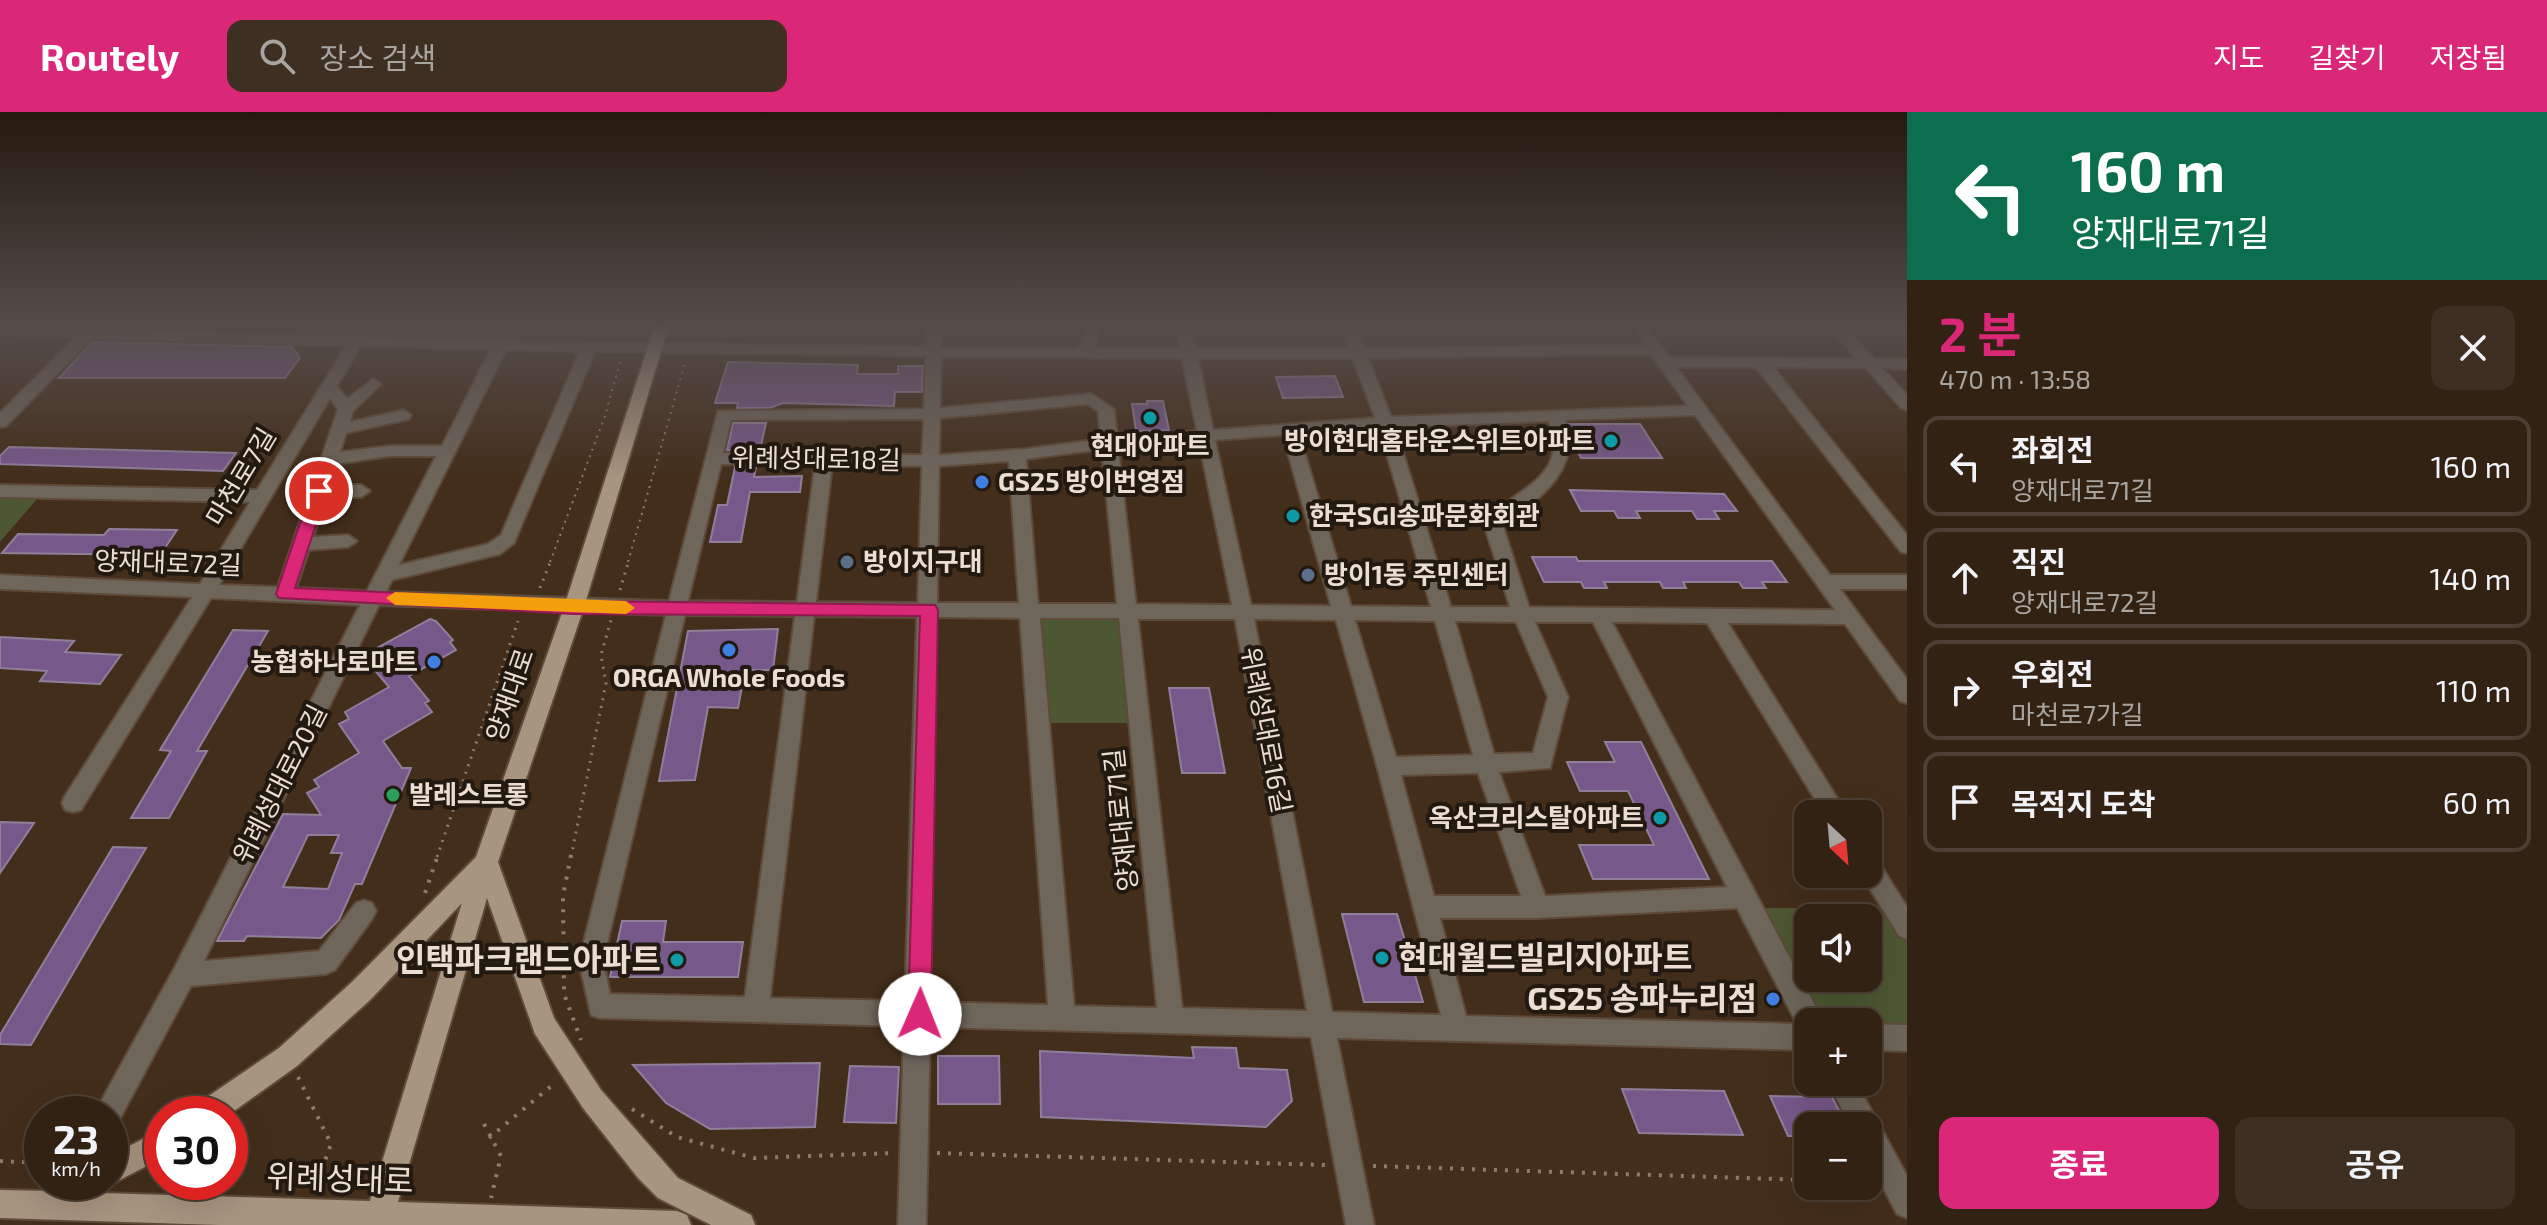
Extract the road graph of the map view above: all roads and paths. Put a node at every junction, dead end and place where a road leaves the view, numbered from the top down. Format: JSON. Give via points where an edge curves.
{"nodes":[{"id":1,"x":45,"y":377,"type":"edge"},
{"id":2,"x":334,"y":377,"type":"edge"},
{"id":3,"x":484,"y":377,"type":"edge"},
{"id":4,"x":577,"y":377,"type":"edge"},
{"id":5,"x":616,"y":377,"type":"edge"},
{"id":6,"x":645,"y":377,"type":"edge"},
{"id":7,"x":681,"y":377,"type":"edge"},
{"id":8,"x":932,"y":377,"type":"edge"},
{"id":9,"x":1194,"y":377,"type":"edge"},
{"id":10,"x":1368,"y":377,"type":"edge"},
{"id":11,"x":1678,"y":377,"type":"edge"},
{"id":12,"x":1772,"y":377,"type":"edge"},
{"id":13,"x":1882,"y":377,"type":"edge"},
{"id":14,"x":373,"y":384,"type":"dead end"},
{"id":15,"x":329,"y":386,"type":"junction"},
{"id":16,"x":1907,"y":405,"type":"edge"},
{"id":17,"x":346,"y":409,"type":"junction"},
{"id":18,"x":1702,"y":410,"type":"junction"},
{"id":19,"x":931,"y":414,"type":"junction"},
{"id":20,"x":1555,"y":414,"type":"junction"},
{"id":21,"x":403,"y":415,"type":"dead end"},
{"id":22,"x":0,"y":422,"type":"edge"},
{"id":23,"x":1384,"y":422,"type":"junction"},
{"id":24,"x":1289,"y":429,"type":"junction"},
{"id":25,"x":339,"y":430,"type":"junction"},
{"id":26,"x":1205,"y":435,"type":"junction"},
{"id":27,"x":1108,"y":443,"type":"junction"},
{"id":28,"x":447,"y":451,"type":"junction"},
{"id":29,"x":1017,"y":455,"type":"junction"},
{"id":30,"x":713,"y":458,"type":"junction"},
{"id":31,"x":330,"y":459,"type":"junction"},
{"id":32,"x":824,"y":459,"type":"junction"},
{"id":33,"x":930,"y":461,"type":"junction"},
{"id":34,"x":0,"y":491,"type":"edge"},
{"id":35,"x":319,"y":491,"type":"junction"},
{"id":36,"x":361,"y":491,"type":"dead end"},
{"id":37,"x":262,"y":496,"type":"junction"},
{"id":38,"x":348,"y":541,"type":"dead end"},
{"id":39,"x":301,"y":544,"type":"junction"},
{"id":40,"x":1907,"y":547,"type":"edge"},
{"id":41,"x":385,"y":575,"type":"junction"},
{"id":42,"x":0,"y":582,"type":"edge"},
{"id":43,"x":1823,"y":582,"type":"junction"},
{"id":44,"x":1907,"y":582,"type":"edge"},
{"id":45,"x":206,"y":590,"type":"junction"},
{"id":46,"x":285,"y":594,"type":"junction"},
{"id":47,"x":373,"y":597,"type":"junction"},
{"id":48,"x":530,"y":605,"type":"junction"},
{"id":49,"x":574,"y":607,"type":"junction"},
{"id":50,"x":615,"y":608,"type":"junction"},
{"id":51,"x":677,"y":608,"type":"junction"},
{"id":52,"x":805,"y":609,"type":"junction"},
{"id":53,"x":929,"y":610,"type":"junction"},
{"id":54,"x":1029,"y":611,"type":"junction"},
{"id":55,"x":1126,"y":611,"type":"junction"},
{"id":56,"x":1243,"y":612,"type":"junction"},
{"id":57,"x":1342,"y":613,"type":"junction"},
{"id":58,"x":1444,"y":614,"type":"junction"},
{"id":59,"x":1522,"y":614,"type":"junction"},
{"id":60,"x":1599,"y":615,"type":"junction"},
{"id":61,"x":1713,"y":616,"type":"junction"},
{"id":62,"x":1850,"y":617,"type":"junction"},
{"id":63,"x":1907,"y":695,"type":"edge"},
{"id":64,"x":1388,"y":766,"type":"junction"},
{"id":65,"x":1486,"y":766,"type":"junction"},
{"id":66,"x":1827,"y":800,"type":"edge"},
{"id":67,"x":73,"y":803,"type":"dead end"},
{"id":68,"x":486,"y":862,"type":"junction"},
{"id":69,"x":1882,"y":888,"type":"edge"},
{"id":70,"x":1744,"y":897,"type":"junction"},
{"id":71,"x":423,"y":898,"type":"dead end"},
{"id":72,"x":1424,"y":907,"type":"junction"},
{"id":73,"x":1537,"y":907,"type":"junction"},
{"id":74,"x":364,"y":911,"type":"dead end"},
{"id":75,"x":1907,"y":928,"type":"edge"},
{"id":76,"x":184,"y":975,"type":"junction"},
{"id":77,"x":1803,"y":1008,"type":"edge"},
{"id":78,"x":756,"y":1010,"type":"junction"},
{"id":79,"x":920,"y":1014,"type":"junction"},
{"id":80,"x":1062,"y":1019,"type":"junction"},
{"id":81,"x":1171,"y":1022,"type":"junction"},
{"id":82,"x":1322,"y":1025,"type":"junction"},
{"id":83,"x":1457,"y":1029,"type":"junction"},
{"id":84,"x":1794,"y":1037,"type":"edge"},
{"id":85,"x":1882,"y":1037,"type":"edge"},
{"id":86,"x":1907,"y":1038,"type":"edge"},
{"id":87,"x":582,"y":1044,"type":"dead end"},
{"id":88,"x":288,"y":1057,"type":"junction"},
{"id":89,"x":555,"y":1083,"type":"dead end"},
{"id":90,"x":117,"y":1096,"type":"edge"},
{"id":91,"x":233,"y":1096,"type":"edge"},
{"id":92,"x":620,"y":1102,"type":"dead end"},
{"id":93,"x":484,"y":1124,"type":"dead end"},
{"id":94,"x":489,"y":1138,"type":"junction"},
{"id":95,"x":915,"y":1152,"type":"junction"},
{"id":96,"x":1882,"y":1157,"type":"edge"},
{"id":97,"x":0,"y":1161,"type":"edge"},
{"id":98,"x":24,"y":1162,"type":"edge"},
{"id":99,"x":1348,"y":1165,"type":"junction"},
{"id":100,"x":1794,"y":1180,"type":"edge"},
{"id":101,"x":128,"y":1199,"type":"edge"},
{"id":102,"x":24,"y":1200,"type":"edge"},
{"id":103,"x":0,"y":1204,"type":"edge"},
{"id":104,"x":1907,"y":1204,"type":"edge"},
{"id":105,"x":306,"y":1215,"type":"junction"},
{"id":106,"x":485,"y":1220,"type":"junction"},
{"id":107,"x":378,"y":1221,"type":"edge"},
{"id":108,"x":677,"y":1225,"type":"edge"},
{"id":109,"x":741,"y":1225,"type":"edge"},
{"id":110,"x":912,"y":1225,"type":"edge"},
{"id":111,"x":1360,"y":1225,"type":"edge"}],
"edges":[{"from":1,"to":22,"type":"street"},
{"from":2,"to":15,"type":"street","name":"마천로7길"},
{"from":3,"to":28,"type":"street","name":"위례성대로20길"},
{"from":4,"to":41,"type":"street","via":[[508,539],[494,549]]},
{"from":5,"to":48,"type":"path"},
{"from":6,"to":49,"type":"main road","name":"양재대로"},
{"from":7,"to":50,"type":"path"},
{"from":8,"to":19,"type":"street","name":"위례성대로18길"},
{"from":9,"to":26,"type":"street","name":"위례성대로16길"},
{"from":10,"to":23,"type":"street"},
{"from":11,"to":18,"type":"street"},
{"from":12,"to":40,"type":"street"},
{"from":13,"to":16,"type":"street"},
{"from":14,"to":17,"type":"street"},
{"from":15,"to":17,"type":"street"},
{"from":15,"to":37,"type":"street","name":"마천로7길"},
{"from":17,"to":25,"type":"street"},
{"from":18,"to":20,"type":"street"},
{"from":18,"to":43,"type":"street"},
{"from":19,"to":27,"type":"street","name":"위례성대로18길","via":[[1091,399],[1106,409]]},
{"from":19,"to":30,"type":"street","name":"위례성대로18길","via":[[724,415]]},
{"from":19,"to":33,"type":"street","name":"위례성대로18길"},
{"from":20,"to":23,"type":"street"},
{"from":20,"to":59,"type":"street","via":[[1563,443],[1556,464],[1528,498],[1493,524]]},
{"from":21,"to":25,"type":"street"},
{"from":23,"to":24,"type":"street"},
{"from":23,"to":58,"type":"street"},
{"from":24,"to":26,"type":"street"},
{"from":24,"to":57,"type":"street"},
{"from":25,"to":31,"type":"street"},
{"from":26,"to":27,"type":"street","name":"위례성대로18길"},
{"from":26,"to":56,"type":"street","name":"위례성대로16길"},
{"from":27,"to":29,"type":"street","name":"위례성대로18길"},
{"from":27,"to":55,"type":"street","name":"양재대로71길"},
{"from":28,"to":31,"type":"street"},
{"from":28,"to":41,"type":"street","name":"위례성대로20길"},
{"from":29,"to":33,"type":"street","name":"위례성대로18길"},
{"from":29,"to":54,"type":"street"},
{"from":30,"to":32,"type":"street","name":"위례성대로18길"},
{"from":30,"to":51,"type":"street"},
{"from":31,"to":35,"type":"street"},
{"from":32,"to":33,"type":"street","name":"위례성대로18길"},
{"from":32,"to":52,"type":"street"},
{"from":33,"to":53,"type":"street","name":"위례성대로18길"},
{"from":34,"to":37,"type":"street"},
{"from":35,"to":36,"type":"street"},
{"from":35,"to":39,"type":"street"},
{"from":37,"to":45,"type":"street","name":"마천로7길"},
{"from":38,"to":39,"type":"street"},
{"from":39,"to":46,"type":"street"},
{"from":41,"to":47,"type":"street","name":"위례성대로20길"},
{"from":42,"to":45,"type":"street","name":"양재대로72길"},
{"from":43,"to":44,"type":"street"},
{"from":43,"to":62,"type":"street"},
{"from":45,"to":46,"type":"street","name":"양재대로72길"},
{"from":45,"to":67,"type":"street","name":"마천로7길"},
{"from":46,"to":47,"type":"street","name":"양재대로72길"},
{"from":47,"to":48,"type":"street","name":"양재대로72길"},
{"from":47,"to":76,"type":"street","name":"위례성대로20길"},
{"from":48,"to":49,"type":"street","name":"양재대로72길"},
{"from":48,"to":71,"type":"path","via":[[517,621]]},
{"from":49,"to":50,"type":"street"},
{"from":49,"to":68,"type":"main road","name":"양재대로"},
{"from":50,"to":51,"type":"street"},
{"from":50,"to":87,"type":"path","via":[[601,655],[606,683],[563,896],[564,994]]},
{"from":51,"to":52,"type":"street"},
{"from":51,"to":78,"type":"street","via":[[591,961],[600,1006]]},
{"from":52,"to":53,"type":"street"},
{"from":52,"to":78,"type":"street"},
{"from":53,"to":54,"type":"street"},
{"from":53,"to":79,"type":"street","name":"위례성대로18길"},
{"from":54,"to":55,"type":"street"},
{"from":54,"to":80,"type":"street"},
{"from":55,"to":56,"type":"street"},
{"from":55,"to":81,"type":"street","name":"양재대로71길"},
{"from":56,"to":57,"type":"street"},
{"from":56,"to":82,"type":"street","name":"위례성대로16길"},
{"from":57,"to":58,"type":"street"},
{"from":57,"to":64,"type":"street"},
{"from":58,"to":59,"type":"street"},
{"from":58,"to":65,"type":"street"},
{"from":59,"to":60,"type":"street"},
{"from":59,"to":65,"type":"street","via":[[1558,697],[1549,736],[1542,762]]},
{"from":60,"to":61,"type":"street"},
{"from":60,"to":70,"type":"street"},
{"from":61,"to":62,"type":"street"},
{"from":61,"to":66,"type":"street"},
{"from":62,"to":63,"type":"street"},
{"from":64,"to":65,"type":"street"},
{"from":64,"to":72,"type":"street"},
{"from":65,"to":73,"type":"street"},
{"from":68,"to":88,"type":"main road","via":[[361,991]]},
{"from":68,"to":107,"type":"main road","name":"양재대로"},
{"from":68,"to":109,"type":"main road","via":[[544,1025],[592,1099],[668,1188]]},
{"from":69,"to":75,"type":"street"},
{"from":70,"to":73,"type":"street"},
{"from":70,"to":77,"type":"street"},
{"from":72,"to":73,"type":"street"},
{"from":72,"to":83,"type":"street"},
{"from":74,"to":76,"type":"street","via":[[326,962]]},
{"from":76,"to":90,"type":"street","name":"위례성대로20길"},
{"from":78,"to":79,"type":"street"},
{"from":79,"to":80,"type":"street"},
{"from":79,"to":95,"type":"street","name":"위례성대로18길"},
{"from":80,"to":81,"type":"street"},
{"from":81,"to":82,"type":"street"},
{"from":82,"to":83,"type":"street"},
{"from":82,"to":99,"type":"street","name":"위례성대로16길"},
{"from":83,"to":84,"type":"street"},
{"from":85,"to":86,"type":"street"},
{"from":88,"to":91,"type":"main road"},
{"from":88,"to":105,"type":"path","via":[[331,1144]]},
{"from":89,"to":94,"type":"path"},
{"from":92,"to":95,"type":"path","via":[[677,1137],[754,1158]]},
{"from":93,"to":94,"type":"path"},
{"from":94,"to":106,"type":"path","via":[[501,1156]]},
{"from":95,"to":99,"type":"path"},
{"from":95,"to":110,"type":"street","name":"위례성대로18길"},
{"from":96,"to":104,"type":"street"},
{"from":97,"to":98,"type":"path"},
{"from":99,"to":100,"type":"path"},
{"from":99,"to":111,"type":"street","name":"위례성대로16길"},
{"from":101,"to":105,"type":"main road","name":"위례성대로"},
{"from":102,"to":103,"type":"main road","name":"위례성대로"},
{"from":105,"to":107,"type":"main road","name":"위례성대로"},
{"from":106,"to":107,"type":"main road","name":"위례성대로"},
{"from":106,"to":108,"type":"main road","name":"위례성대로"}]}
